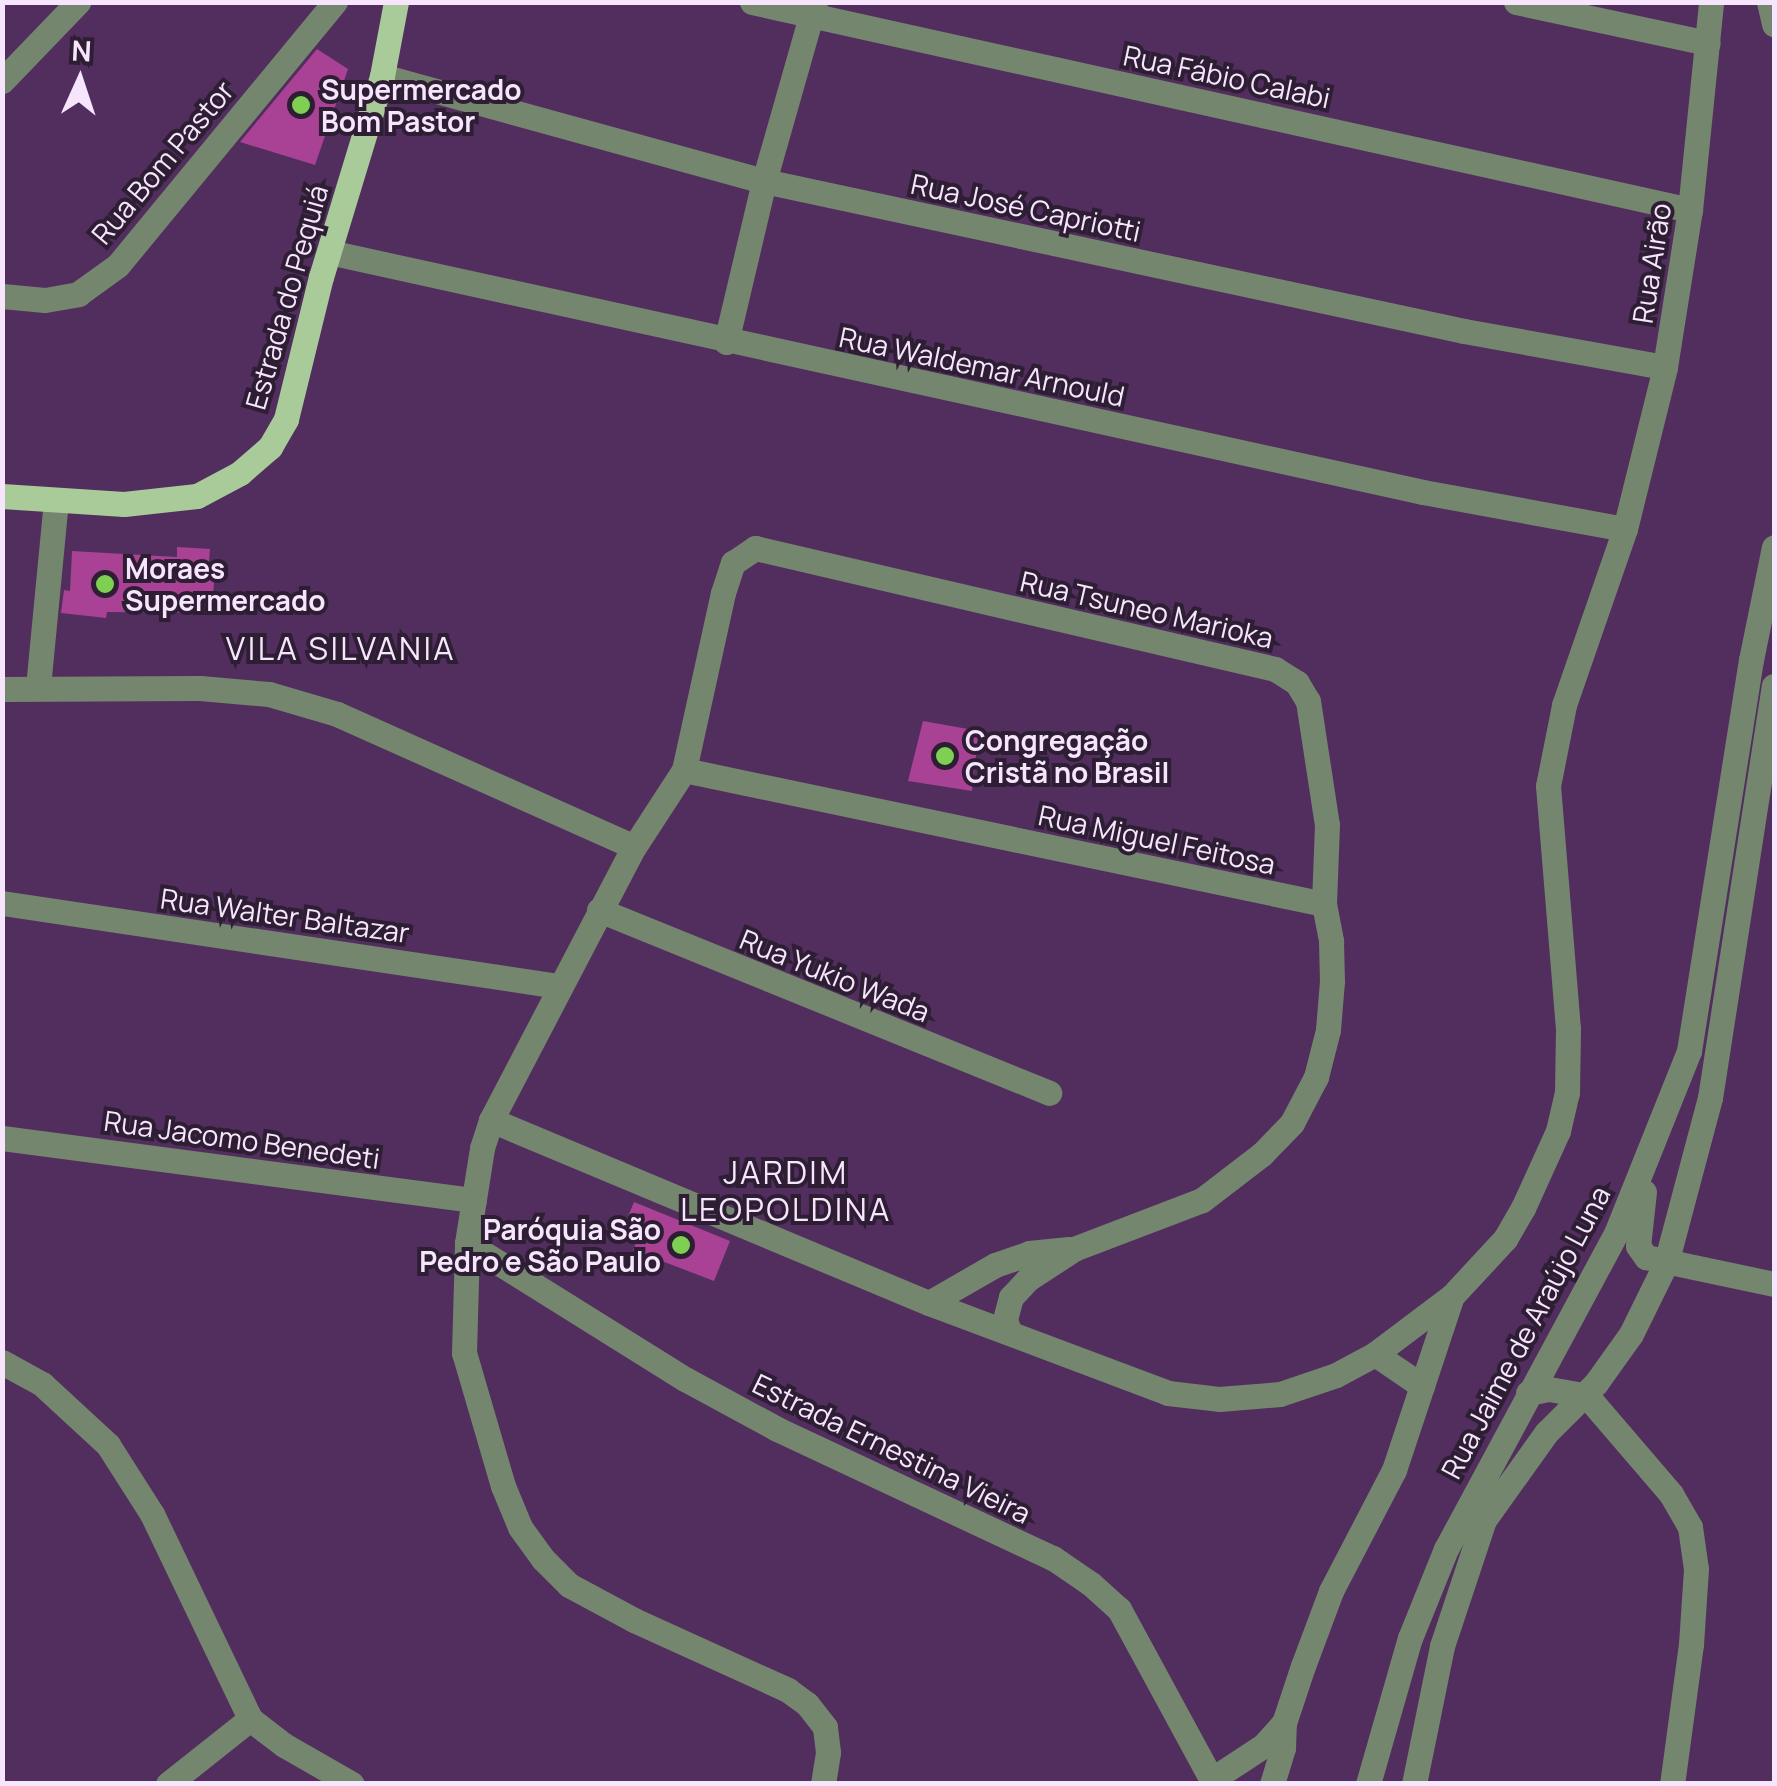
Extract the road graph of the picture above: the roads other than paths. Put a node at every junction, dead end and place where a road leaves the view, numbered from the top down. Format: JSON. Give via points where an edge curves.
{"nodes":[{"id":1,"x":78,"y":2,"type":"edge"},
{"id":2,"x":335,"y":2,"type":"edge"},
{"id":3,"x":396,"y":2,"type":"edge"},
{"id":4,"x":752,"y":2,"type":"edge"},
{"id":5,"x":1516,"y":2,"type":"edge"},
{"id":6,"x":1711,"y":2,"type":"edge"},
{"id":7,"x":1769,"y":2,"type":"edge"},
{"id":8,"x":813,"y":9,"type":"edge"},
{"id":9,"x":1774,"y":24,"type":"edge"},
{"id":10,"x":1708,"y":43,"type":"junction"},
{"id":11,"x":382,"y":76,"type":"junction"},
{"id":12,"x":2,"y":80,"type":"edge"},
{"id":13,"x":764,"y":181,"type":"junction"},
{"id":14,"x":1690,"y":210,"type":"junction"},
{"id":15,"x":328,"y":252,"type":"junction"},
{"id":16,"x":2,"y":296,"type":"edge"},
{"id":17,"x":726,"y":342,"type":"junction"},
{"id":18,"x":1665,"y":367,"type":"junction"},
{"id":19,"x":2,"y":496,"type":"edge"},
{"id":20,"x":56,"y":501,"type":"junction"},
{"id":21,"x":1626,"y":529,"type":"junction"},
{"id":22,"x":1774,"y":547,"type":"edge"},
{"id":23,"x":1774,"y":686,"type":"edge"},
{"id":24,"x":38,"y":687,"type":"junction"},
{"id":25,"x":2,"y":689,"type":"edge"},
{"id":26,"x":684,"y":770,"type":"junction"},
{"id":27,"x":634,"y":847,"type":"junction"},
{"id":28,"x":2,"y":903,"type":"edge"},
{"id":29,"x":1324,"y":904,"type":"junction"},
{"id":30,"x":599,"y":910,"type":"junction"},
{"id":31,"x":559,"y":986,"type":"junction"},
{"id":32,"x":1048,"y":1093,"type":"dead end"},
{"id":33,"x":492,"y":1120,"type":"junction"},
{"id":34,"x":2,"y":1138,"type":"edge"},
{"id":35,"x":1653,"y":1143,"type":"junction"},
{"id":36,"x":474,"y":1200,"type":"junction"},
{"id":37,"x":466,"y":1243,"type":"junction"},
{"id":38,"x":1074,"y":1249,"type":"junction"},
{"id":39,"x":1666,"y":1263,"type":"junction"},
{"id":40,"x":1774,"y":1284,"type":"edge"},
{"id":41,"x":1452,"y":1296,"type":"junction"},
{"id":42,"x":929,"y":1303,"type":"junction"},
{"id":43,"x":1009,"y":1331,"type":"junction"},
{"id":44,"x":1375,"y":1354,"type":"junction"},
{"id":45,"x":2,"y":1362,"type":"edge"},
{"id":46,"x":1422,"y":1386,"type":"junction"},
{"id":47,"x":1528,"y":1393,"type":"junction"},
{"id":48,"x":1587,"y":1396,"type":"junction"},
{"id":49,"x":250,"y":1718,"type":"junction"},
{"id":50,"x":1284,"y":1723,"type":"junction"},
{"id":51,"x":1212,"y":1782,"type":"edge"},
{"id":52,"x":168,"y":1784,"type":"edge"},
{"id":53,"x":352,"y":1784,"type":"edge"},
{"id":54,"x":823,"y":1784,"type":"edge"},
{"id":55,"x":1272,"y":1784,"type":"edge"},
{"id":56,"x":1368,"y":1784,"type":"edge"},
{"id":57,"x":1414,"y":1784,"type":"edge"},
{"id":58,"x":1672,"y":1784,"type":"edge"}],
"edges":[{"from":1,"to":12,"type":"street"},
{"from":2,"to":16,"type":"street","name":"Rua Bom Pastor","via":[[118,265],[78,294],[46,300]]},
{"from":3,"to":11,"type":"main road","name":"Estrada do Pequiá"},
{"from":4,"to":8,"type":"street","name":"Rua Fábio Calabi"},
{"from":5,"to":10,"type":"street"},
{"from":6,"to":10,"type":"street","name":"Rua Airão"},
{"from":7,"to":9,"type":"street"},
{"from":8,"to":13,"type":"street"},
{"from":8,"to":14,"type":"street","name":"Rua Fábio Calabi"},
{"from":10,"to":14,"type":"street","name":"Rua Airão"},
{"from":11,"to":13,"type":"street","name":"Rua José Capriotti"},
{"from":11,"to":15,"type":"main road","name":"Estrada do Pequiá"},
{"from":13,"to":17,"type":"street"},
{"from":13,"to":18,"type":"street","name":"Rua José Capriotti"},
{"from":14,"to":18,"type":"street","name":"Rua Airão"},
{"from":15,"to":17,"type":"street","name":"Rua Waldemar Arnould"},
{"from":15,"to":20,"type":"main road","name":"Estrada do Pequiá","via":[[286,419],[270,448],[197,496],[124,504]]},
{"from":17,"to":21,"type":"street","name":"Rua Waldemar Arnould","via":[[1423,492]]},
{"from":18,"to":21,"type":"street","name":"Rua Airão"},
{"from":19,"to":20,"type":"main road","name":"Estrada do Pequiá"},
{"from":20,"to":24,"type":"street"},
{"from":21,"to":41,"type":"street","name":"Rua Airão","via":[[1564,705],[1548,786],[1568,1093],[1558,1130],[1505,1239]]},
{"from":22,"to":35,"type":"street","name":"Rua Jaime de Araújo Luna","via":[[1689,1051]]},
{"from":23,"to":39,"type":"street","name":"Rua Jaime de Araújo Luna","via":[[1710,1098]]},
{"from":24,"to":25,"type":"street"},
{"from":24,"to":27,"type":"street","via":[[268,694],[336,714]]},
{"from":26,"to":27,"type":"street"},
{"from":26,"to":29,"type":"street","name":"Rua Miguel Feitosa"},
{"from":26,"to":29,"type":"street","name":"Rua Tsuneo Marioka","via":[[732,564],[755,548],[1275,669],[1303,692],[1316,738],[1327,825]]},
{"from":27,"to":30,"type":"street"},
{"from":28,"to":31,"type":"street","name":"Rua Walter Baltazar"},
{"from":29,"to":38,"type":"street","name":"Rua Tsuneo Marioka","via":[[1331,941],[1328,1030],[1316,1077],[1292,1123],[1202,1200]]},
{"from":30,"to":31,"type":"street"},
{"from":30,"to":32,"type":"street","name":"Rua Yukio Wada"},
{"from":31,"to":33,"type":"street"},
{"from":33,"to":36,"type":"street"},
{"from":33,"to":42,"type":"street"},
{"from":34,"to":36,"type":"street","name":"Rua Jacomo Benedeti"},
{"from":35,"to":39,"type":"street","via":[[1638,1246]]},
{"from":35,"to":47,"type":"street","name":"Rua Jaime de Araújo Luna","via":[[1617,1232]]},
{"from":36,"to":37,"type":"street"},
{"from":37,"to":51,"type":"street","name":"Estrada Ernestina Vieira","via":[[777,1430],[1054,1558],[1091,1584],[1119,1609]]},
{"from":37,"to":54,"type":"street","via":[[467,1365],[520,1527],[569,1585],[788,1690],[825,1727]]},
{"from":38,"to":42,"type":"street","name":"Rua Tsuneo Marioka","via":[[1029,1253],[995,1265]]},
{"from":38,"to":43,"type":"street","name":"Rua Tsuneo Marioka","via":[[1011,1297],[1004,1320]]},
{"from":39,"to":40,"type":"street"},
{"from":39,"to":48,"type":"street","name":"Rua Jaime de Araújo Luna","via":[[1631,1334]]},
{"from":41,"to":44,"type":"street"},
{"from":41,"to":46,"type":"street"},
{"from":42,"to":43,"type":"street"},
{"from":43,"to":44,"type":"street","via":[[1168,1392],[1219,1399],[1280,1394]]},
{"from":44,"to":46,"type":"street"},
{"from":45,"to":49,"type":"street","via":[[42,1384],[108,1445],[152,1514]]},
{"from":46,"to":50,"type":"street","via":[[1394,1470],[1331,1591]]},
{"from":47,"to":48,"type":"street","via":[[1549,1389]]},
{"from":47,"to":56,"type":"street","name":"Rua Jaime de Araújo Luna","via":[[1446,1549],[1410,1638]]},
{"from":48,"to":57,"type":"street","name":"Rua Jaime de Araújo Luna","via":[[1546,1433],[1484,1520],[1442,1646]]},
{"from":48,"to":58,"type":"street","via":[[1690,1527],[1696,1569],[1691,1644]]},
{"from":49,"to":52,"type":"street"},
{"from":49,"to":53,"type":"street"},
{"from":50,"to":51,"type":"street"},
{"from":50,"to":55,"type":"street"}]}
